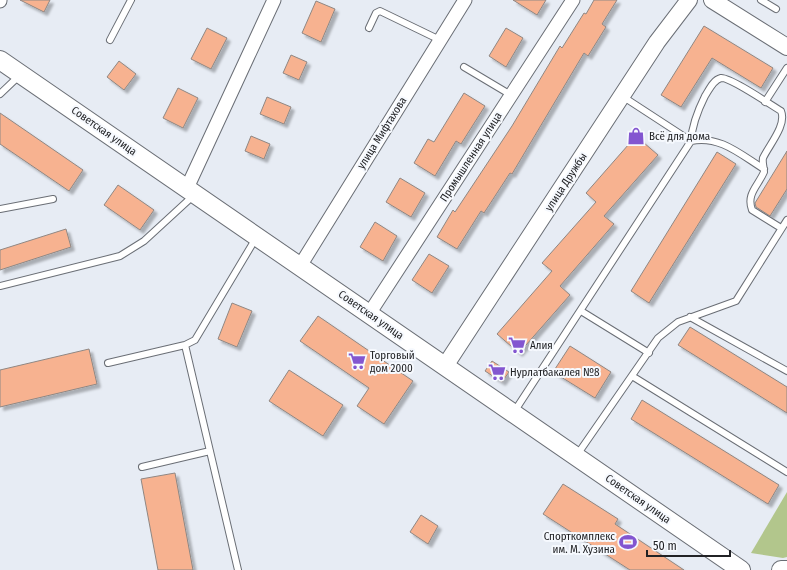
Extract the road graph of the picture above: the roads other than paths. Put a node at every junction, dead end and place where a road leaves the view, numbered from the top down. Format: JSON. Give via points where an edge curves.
{"nodes":[{"id":1,"x":131,"y":0,"type":"edge"},
{"id":2,"x":274,"y":0,"type":"edge"},
{"id":3,"x":465,"y":0,"type":"edge"},
{"id":4,"x":573,"y":0,"type":"edge"},
{"id":5,"x":689,"y":0,"type":"edge"},
{"id":6,"x":712,"y":0,"type":"edge"},
{"id":7,"x":761,"y":0,"type":"edge"},
{"id":8,"x":776,"y":9,"type":"dead end"},
{"id":9,"x":369,"y":28,"type":"dead end"},
{"id":10,"x":110,"y":40,"type":"dead end"},
{"id":11,"x":440,"y":40,"type":"junction"},
{"id":12,"x":787,"y":47,"type":"edge"},
{"id":13,"x":0,"y":60,"type":"edge"},
{"id":14,"x":464,"y":67,"type":"dead end"},
{"id":15,"x":787,"y":68,"type":"edge"},
{"id":16,"x":21,"y":74,"type":"junction"},
{"id":17,"x":0,"y":94,"type":"edge"},
{"id":18,"x":511,"y":95,"type":"junction"},
{"id":19,"x":622,"y":96,"type":"junction"},
{"id":20,"x":765,"y":102,"type":"junction"},
{"id":21,"x":691,"y":141,"type":"junction"},
{"id":22,"x":764,"y":169,"type":"junction"},
{"id":23,"x":191,"y":191,"type":"junction"},
{"id":24,"x":53,"y":200,"type":"dead end"},
{"id":25,"x":0,"y":209,"type":"edge"},
{"id":26,"x":787,"y":220,"type":"edge"},
{"id":27,"x":781,"y":228,"type":"junction"},
{"id":28,"x":257,"y":237,"type":"junction"},
{"id":29,"x":300,"y":266,"type":"junction"},
{"id":30,"x":0,"y":286,"type":"edge"},
{"id":31,"x":581,"y":311,"type":"junction"},
{"id":32,"x":369,"y":314,"type":"junction"},
{"id":33,"x":690,"y":316,"type":"junction"},
{"id":34,"x":185,"y":345,"type":"junction"},
{"id":35,"x":649,"y":353,"type":"junction"},
{"id":36,"x":108,"y":363,"type":"dead end"},
{"id":37,"x":445,"y":366,"type":"junction"},
{"id":38,"x":787,"y":371,"type":"edge"},
{"id":39,"x":632,"y":376,"type":"junction"},
{"id":40,"x":513,"y":413,"type":"junction"},
{"id":41,"x":210,"y":451,"type":"junction"},
{"id":42,"x":576,"y":456,"type":"junction"},
{"id":43,"x":142,"y":467,"type":"dead end"},
{"id":44,"x":787,"y":472,"type":"edge"},
{"id":45,"x":238,"y":570,"type":"edge"},
{"id":46,"x":742,"y":570,"type":"edge"},
{"id":47,"x":781,"y":570,"type":"edge"},
{"id":48,"x":787,"y":570,"type":"edge"}],
"edges":[{"from":1,"to":10,"type":"lane"},
{"from":2,"to":23,"type":"street"},
{"from":3,"to":11,"type":"street","name":"улица Мифтахова"},
{"from":4,"to":18,"type":"street","name":"Промышленная улица"},
{"from":5,"to":19,"type":"street","name":"улица Дружбы","via":[[657,42]]},
{"from":6,"to":12,"type":"street"},
{"from":7,"to":8,"type":"lane"},
{"from":9,"to":11,"type":"lane","via":[[376,13],[383,11]]},
{"from":11,"to":29,"type":"street","name":"улица Мифтахова"},
{"from":13,"to":16,"type":"main road","name":"Советская улица"},
{"from":14,"to":18,"type":"lane"},
{"from":15,"to":20,"type":"lane"},
{"from":16,"to":17,"type":"lane"},
{"from":16,"to":23,"type":"main road","name":"Советская улица"},
{"from":18,"to":32,"type":"street","name":"Промышленная улица"},
{"from":19,"to":21,"type":"lane"},
{"from":19,"to":37,"type":"street","name":"улица Дружбы"},
{"from":20,"to":21,"type":"lane","via":[[728,78],[717,80],[699,108]]},
{"from":20,"to":22,"type":"lane","via":[[780,112],[784,120],[763,158]]},
{"from":21,"to":22,"type":"lane","via":[[705,139],[722,143]]},
{"from":21,"to":31,"type":"lane"},
{"from":22,"to":27,"type":"lane","via":[[750,196],[750,205],[752,210]]},
{"from":23,"to":28,"type":"main road","name":"Советская улица"},
{"from":23,"to":30,"type":"lane","via":[[144,241],[126,253]]},
{"from":24,"to":25,"type":"lane"},
{"from":26,"to":27,"type":"lane"},
{"from":27,"to":33,"type":"lane","via":[[736,301]]},
{"from":28,"to":29,"type":"main road","name":"Советская улица"},
{"from":28,"to":34,"type":"lane","via":[[195,340]]},
{"from":29,"to":32,"type":"main road","name":"Советская улица"},
{"from":31,"to":35,"type":"lane"},
{"from":31,"to":40,"type":"lane"},
{"from":32,"to":37,"type":"main road","name":"Советская улица"},
{"from":33,"to":35,"type":"lane","via":[[667,329]]},
{"from":33,"to":38,"type":"lane"},
{"from":34,"to":36,"type":"lane"},
{"from":34,"to":41,"type":"lane"},
{"from":35,"to":39,"type":"lane"},
{"from":37,"to":40,"type":"main road","name":"Советская улица"},
{"from":39,"to":42,"type":"lane"},
{"from":39,"to":44,"type":"lane"},
{"from":40,"to":42,"type":"main road","name":"Советская улица"},
{"from":41,"to":43,"type":"lane"},
{"from":41,"to":45,"type":"lane"},
{"from":42,"to":46,"type":"main road","name":"Советская улица"},
{"from":47,"to":48,"type":"main road"}]}
